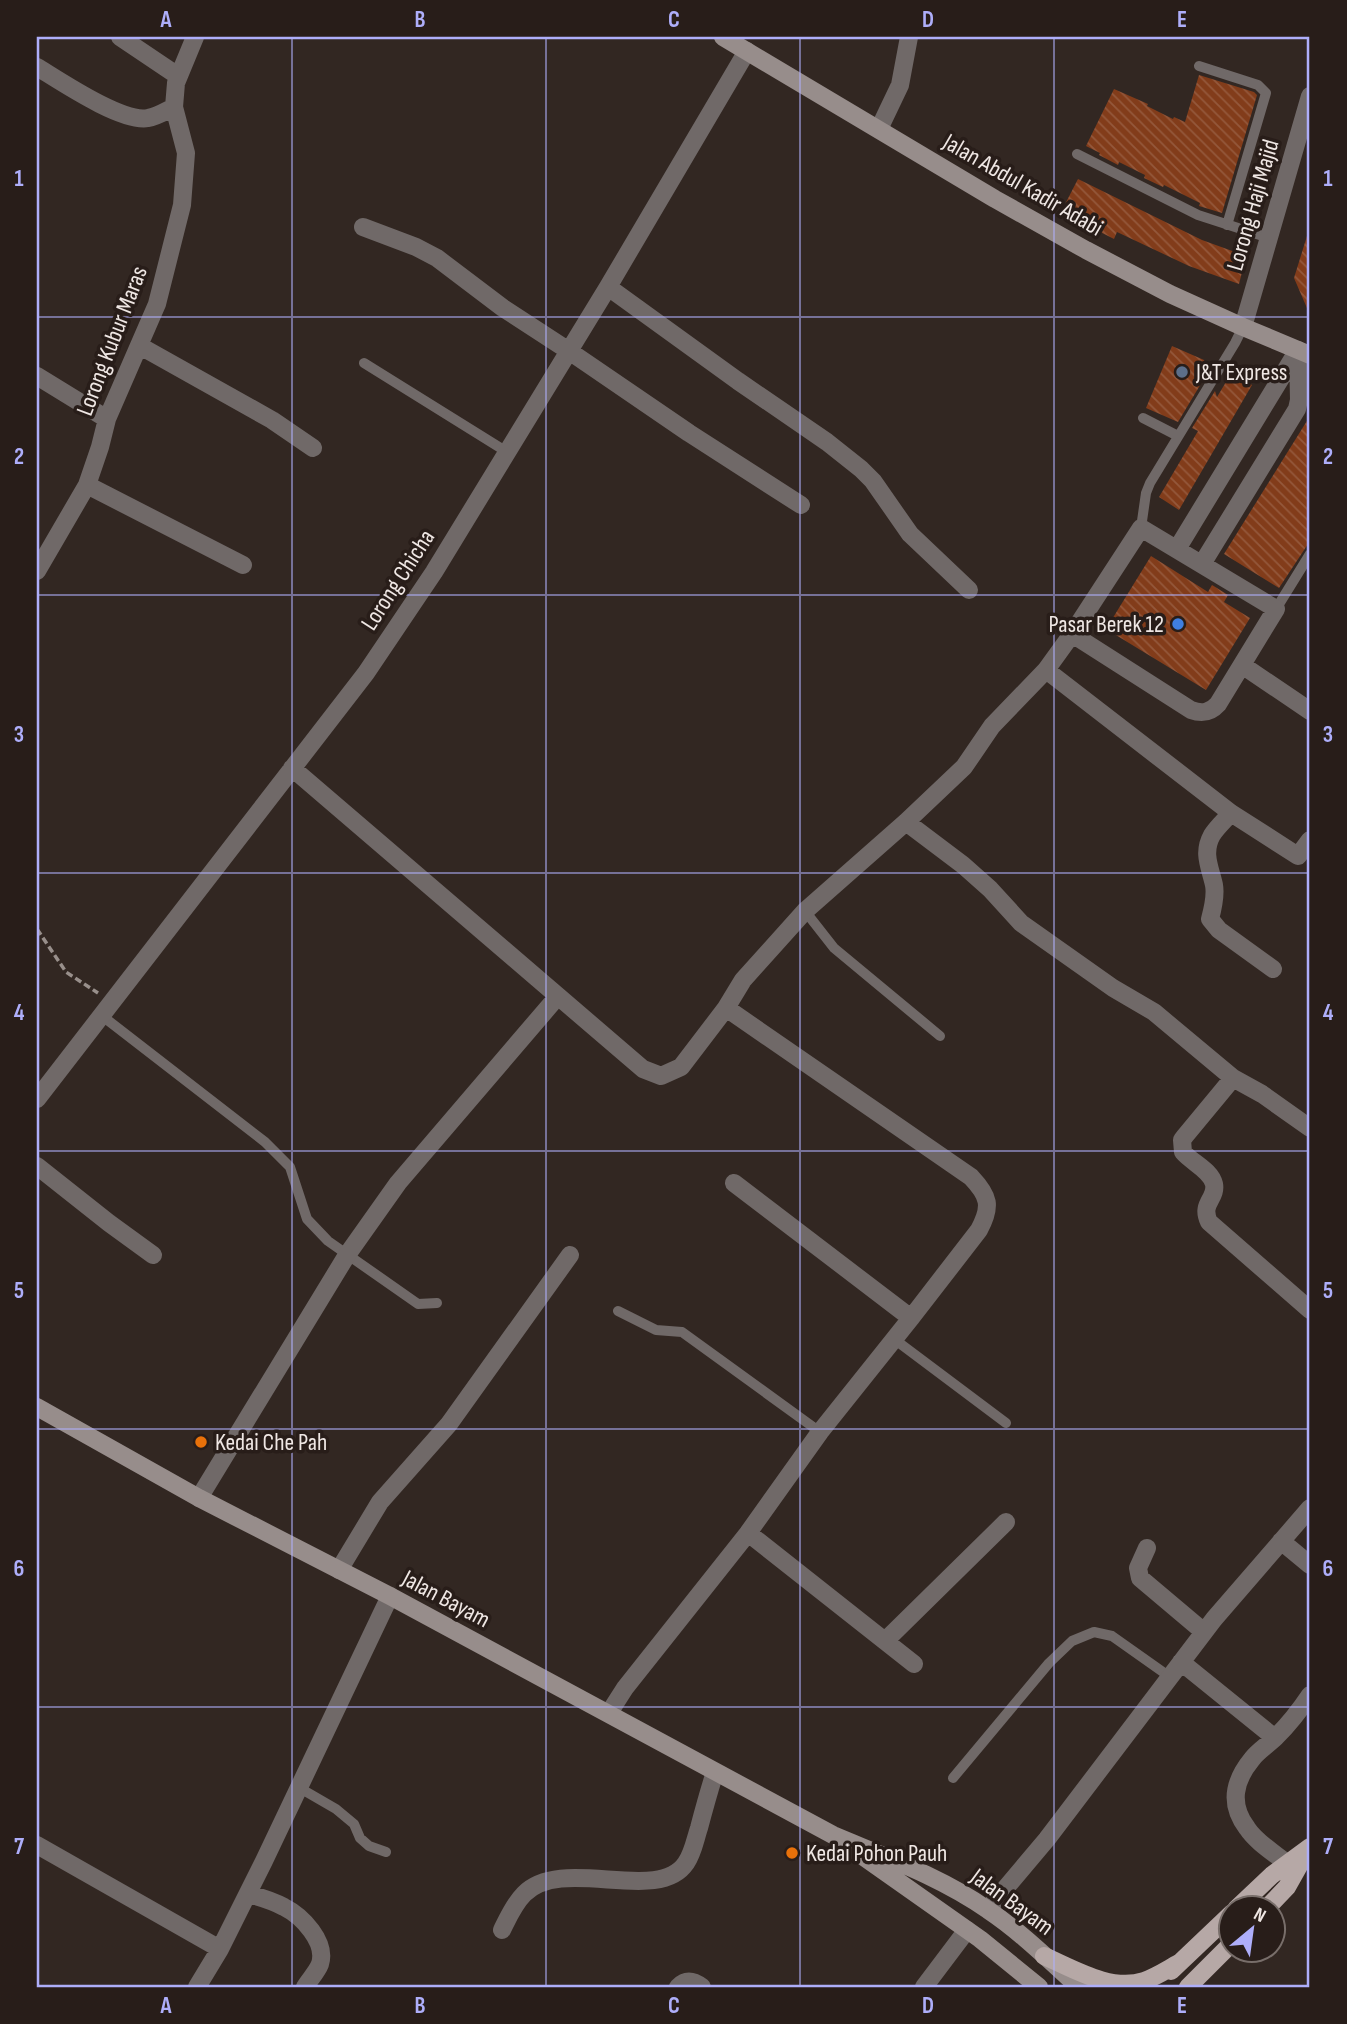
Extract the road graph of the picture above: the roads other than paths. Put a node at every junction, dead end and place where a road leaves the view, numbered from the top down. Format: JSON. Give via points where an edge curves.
{"nodes":[{"id":1,"x":120,"y":37,"type":"edge"},
{"id":2,"x":195,"y":37,"type":"edge"},
{"id":3,"x":723,"y":37,"type":"edge"},
{"id":4,"x":909,"y":37,"type":"edge"},
{"id":5,"x":747,"y":51,"type":"junction"},
{"id":6,"x":1199,"y":66,"type":"dead end"},
{"id":7,"x":37,"y":67,"type":"edge"},
{"id":8,"x":178,"y":76,"type":"junction"},
{"id":9,"x":1310,"y":96,"type":"edge"},
{"id":10,"x":174,"y":107,"type":"junction"},
{"id":11,"x":879,"y":129,"type":"junction"},
{"id":12,"x":1077,"y":154,"type":"dead end"},
{"id":13,"x":1227,"y":225,"type":"junction"},
{"id":14,"x":363,"y":227,"type":"dead end"},
{"id":15,"x":1269,"y":238,"type":"junction"},
{"id":16,"x":607,"y":287,"type":"junction"},
{"id":17,"x":1243,"y":327,"type":"junction"},
{"id":18,"x":140,"y":346,"type":"junction"},
{"id":19,"x":569,"y":351,"type":"junction"},
{"id":20,"x":1304,"y":353,"type":"edge"},
{"id":21,"x":364,"y":363,"type":"dead end"},
{"id":22,"x":37,"y":376,"type":"edge"},
{"id":23,"x":1143,"y":418,"type":"dead end"},
{"id":24,"x":107,"y":419,"type":"junction"},
{"id":25,"x":1178,"y":436,"type":"junction"},
{"id":26,"x":313,"y":449,"type":"dead end"},
{"id":27,"x":507,"y":452,"type":"junction"},
{"id":28,"x":87,"y":485,"type":"junction"},
{"id":29,"x":801,"y":505,"type":"dead end"},
{"id":30,"x":1141,"y":528,"type":"junction"},
{"id":31,"x":1177,"y":549,"type":"junction"},
{"id":32,"x":1310,"y":554,"type":"edge"},
{"id":33,"x":1202,"y":564,"type":"junction"},
{"id":34,"x":243,"y":565,"type":"dead end"},
{"id":35,"x":37,"y":571,"type":"edge"},
{"id":36,"x":969,"y":590,"type":"dead end"},
{"id":37,"x":1276,"y":609,"type":"junction"},
{"id":38,"x":1072,"y":634,"type":"junction"},
{"id":39,"x":1242,"y":665,"type":"junction"},
{"id":40,"x":1046,"y":670,"type":"junction"},
{"id":41,"x":1310,"y":711,"type":"edge"},
{"id":42,"x":292,"y":768,"type":"junction"},
{"id":43,"x":1231,"y":813,"type":"junction"},
{"id":44,"x":906,"y":822,"type":"junction"},
{"id":45,"x":1310,"y":840,"type":"edge"},
{"id":46,"x":1304,"y":859,"type":"edge"},
{"id":47,"x":806,"y":911,"type":"junction"},
{"id":48,"x":1273,"y":970,"type":"dead end"},
{"id":49,"x":558,"y":996,"type":"junction"},
{"id":50,"x":107,"y":1008,"type":"junction"},
{"id":51,"x":726,"y":1008,"type":"junction"},
{"id":52,"x":940,"y":1036,"type":"dead end"},
{"id":53,"x":1233,"y":1078,"type":"junction"},
{"id":54,"x":37,"y":1099,"type":"edge"},
{"id":55,"x":1310,"y":1128,"type":"edge"},
{"id":56,"x":37,"y":1166,"type":"edge"},
{"id":57,"x":734,"y":1183,"type":"dead end"},
{"id":58,"x":153,"y":1255,"type":"dead end"},
{"id":59,"x":347,"y":1255,"type":"junction"},
{"id":60,"x":570,"y":1255,"type":"dead end"},
{"id":61,"x":437,"y":1303,"type":"dead end"},
{"id":62,"x":1310,"y":1310,"type":"edge"},
{"id":63,"x":618,"y":1311,"type":"dead end"},
{"id":64,"x":911,"y":1318,"type":"junction"},
{"id":65,"x":894,"y":1339,"type":"junction"},
{"id":66,"x":37,"y":1407,"type":"edge"},
{"id":67,"x":1006,"y":1423,"type":"dead end"},
{"id":68,"x":820,"y":1432,"type":"junction"},
{"id":69,"x":199,"y":1498,"type":"junction"},
{"id":70,"x":1310,"y":1508,"type":"edge"},
{"id":71,"x":1006,"y":1522,"type":"dead end"},
{"id":72,"x":748,"y":1533,"type":"junction"},
{"id":73,"x":1280,"y":1541,"type":"junction"},
{"id":74,"x":1147,"y":1548,"type":"dead end"},
{"id":75,"x":1310,"y":1564,"type":"edge"},
{"id":76,"x":340,"y":1570,"type":"junction"},
{"id":77,"x":390,"y":1596,"type":"junction"},
{"id":78,"x":1204,"y":1632,"type":"junction"},
{"id":79,"x":885,"y":1641,"type":"junction"},
{"id":80,"x":914,"y":1664,"type":"dead end"},
{"id":81,"x":1175,"y":1669,"type":"junction"},
{"id":82,"x":1310,"y":1695,"type":"edge"},
{"id":83,"x":609,"y":1713,"type":"junction"},
{"id":84,"x":1275,"y":1738,"type":"junction"},
{"id":85,"x":715,"y":1772,"type":"junction"},
{"id":86,"x":953,"y":1778,"type":"dead end"},
{"id":87,"x":298,"y":1787,"type":"junction"},
{"id":88,"x":833,"y":1835,"type":"junction"},
{"id":89,"x":37,"y":1845,"type":"edge"},
{"id":90,"x":1309,"y":1848,"type":"edge"},
{"id":91,"x":386,"y":1852,"type":"dead end"},
{"id":92,"x":1288,"y":1864,"type":"junction"},
{"id":93,"x":247,"y":1894,"type":"junction"},
{"id":94,"x":1251,"y":1895,"type":"edge"},
{"id":95,"x":1280,"y":1895,"type":"edge"},
{"id":96,"x":988,"y":1909,"type":"junction"},
{"id":97,"x":1218,"y":1926,"type":"edge"},
{"id":98,"x":502,"y":1930,"type":"dead end"},
{"id":99,"x":967,"y":1930,"type":"junction"},
{"id":100,"x":220,"y":1949,"type":"junction"},
{"id":101,"x":1044,"y":1956,"type":"junction"},
{"id":102,"x":1218,"y":1957,"type":"edge"},
{"id":103,"x":1179,"y":1963,"type":"junction"},
{"id":104,"x":1192,"y":1984,"type":"edge"},
{"id":105,"x":197,"y":1987,"type":"edge"},
{"id":106,"x":305,"y":1987,"type":"edge"},
{"id":107,"x":678,"y":1987,"type":"edge"},
{"id":108,"x":702,"y":1987,"type":"edge"},
{"id":109,"x":924,"y":1987,"type":"edge"},
{"id":110,"x":1039,"y":1987,"type":"edge"},
{"id":111,"x":1079,"y":1987,"type":"edge"},
{"id":112,"x":1155,"y":1987,"type":"edge"}],
"edges":[{"from":1,"to":8,"type":"street"},
{"from":2,"to":8,"type":"street","name":"Lorong Kubur Maras"},
{"from":3,"to":5,"type":"main road","name":"Jalan Abdul Kadir Adabi"},
{"from":4,"to":11,"type":"street","via":[[900,85]]},
{"from":5,"to":11,"type":"main road","name":"Jalan Abdul Kadir Adabi"},
{"from":5,"to":16,"type":"street","name":"Lorong Chicha"},
{"from":6,"to":13,"type":"lane","via":[[1258,85],[1266,93]]},
{"from":7,"to":10,"type":"street","via":[[94,101],[135,118],[149,118]]},
{"from":8,"to":10,"type":"street","name":"Lorong Kubur Maras"},
{"from":9,"to":15,"type":"street","name":"Lorong Haji Majid"},
{"from":10,"to":18,"type":"street","name":"Lorong Kubur Maras","via":[[186,153],[182,205],[158,304]]},
{"from":11,"to":17,"type":"main road","name":"Jalan Abdul Kadir Adabi","via":[[1086,250]]},
{"from":12,"to":13,"type":"lane","via":[[1191,212]]},
{"from":13,"to":15,"type":"lane"},
{"from":14,"to":19,"type":"street","via":[[437,258]]},
{"from":15,"to":17,"type":"street","name":"Lorong Haji Majid"},
{"from":16,"to":19,"type":"street","name":"Lorong Chicha"},
{"from":16,"to":36,"type":"street","via":[[861,469],[910,534]]},
{"from":17,"to":20,"type":"main road","name":"Jalan Abdul Kadir Adabi"},
{"from":17,"to":25,"type":"lane"},
{"from":18,"to":24,"type":"street","name":"Lorong Kubur Maras"},
{"from":18,"to":26,"type":"street","via":[[272,420]]},
{"from":19,"to":27,"type":"street","name":"Lorong Chicha"},
{"from":19,"to":29,"type":"street"},
{"from":20,"to":31,"type":"street"},
{"from":20,"to":33,"type":"street","via":[[1297,408]]},
{"from":21,"to":27,"type":"lane"},
{"from":22,"to":24,"type":"street"},
{"from":23,"to":25,"type":"lane"},
{"from":24,"to":28,"type":"street","name":"Lorong Kubur Maras"},
{"from":25,"to":30,"type":"lane","via":[[1150,483]]},
{"from":27,"to":42,"type":"street","name":"Lorong Chicha","via":[[366,673]]},
{"from":28,"to":34,"type":"street"},
{"from":28,"to":35,"type":"street","name":"Lorong Kubur Maras"},
{"from":30,"to":31,"type":"street"},
{"from":30,"to":38,"type":"street"},
{"from":31,"to":33,"type":"street"},
{"from":32,"to":37,"type":"lane"},
{"from":33,"to":37,"type":"street"},
{"from":37,"to":39,"type":"street"},
{"from":38,"to":39,"type":"street","via":[[1198,713],[1218,704]]},
{"from":38,"to":40,"type":"street"},
{"from":39,"to":41,"type":"street"},
{"from":40,"to":43,"type":"street"},
{"from":40,"to":44,"type":"street","via":[[992,726],[964,767]]},
{"from":42,"to":49,"type":"street"},
{"from":42,"to":50,"type":"street","name":"Lorong Chicha"},
{"from":43,"to":46,"type":"street"},
{"from":43,"to":48,"type":"street","via":[[1212,835],[1207,855],[1214,887],[1210,919]]},
{"from":44,"to":47,"type":"street"},
{"from":44,"to":53,"type":"street","via":[[963,865],[1021,923],[1154,1012]]},
{"from":45,"to":46,"type":"street"},
{"from":47,"to":51,"type":"street","via":[[744,980]]},
{"from":47,"to":52,"type":"lane","via":[[834,948]]},
{"from":49,"to":51,"type":"street","via":[[643,1069],[661,1076],[681,1067]]},
{"from":49,"to":59,"type":"street","via":[[398,1183]]},
{"from":50,"to":54,"type":"street","name":"Lorong Chicha"},
{"from":50,"to":59,"type":"lane","via":[[290,1167],[307,1219]]},
{"from":51,"to":64,"type":"street","via":[[981,1188],[988,1201],[987,1216]]},
{"from":53,"to":55,"type":"street"},
{"from":53,"to":62,"type":"street","via":[[1182,1140],[1183,1152],[1214,1184],[1207,1203],[1209,1222]]},
{"from":56,"to":58,"type":"street"},
{"from":57,"to":64,"type":"street"},
{"from":59,"to":61,"type":"lane","via":[[418,1304]]},
{"from":59,"to":69,"type":"street"},
{"from":60,"to":76,"type":"street","via":[[449,1424],[380,1502]]},
{"from":63,"to":68,"type":"lane","via":[[656,1330],[682,1332]]},
{"from":64,"to":65,"type":"street"},
{"from":65,"to":67,"type":"lane"},
{"from":65,"to":68,"type":"street"},
{"from":66,"to":69,"type":"main road","name":"Jalan Bayam"},
{"from":68,"to":72,"type":"street"},
{"from":69,"to":76,"type":"main road","name":"Jalan Bayam"},
{"from":70,"to":73,"type":"street"},
{"from":71,"to":79,"type":"street"},
{"from":72,"to":79,"type":"street"},
{"from":72,"to":83,"type":"street"},
{"from":73,"to":75,"type":"street"},
{"from":73,"to":78,"type":"street"},
{"from":74,"to":78,"type":"street","via":[[1138,1568],[1140,1578]]},
{"from":76,"to":77,"type":"main road","name":"Jalan Bayam"},
{"from":77,"to":83,"type":"main road","name":"Jalan Bayam"},
{"from":77,"to":87,"type":"street"},
{"from":78,"to":81,"type":"street"},
{"from":79,"to":80,"type":"street"},
{"from":81,"to":84,"type":"street"},
{"from":81,"to":86,"type":"lane","via":[[1112,1636],[1094,1632],[1072,1641]]},
{"from":81,"to":96,"type":"street","via":[[1047,1839]]},
{"from":82,"to":84,"type":"street"},
{"from":83,"to":85,"type":"main road","name":"Jalan Bayam"},
{"from":84,"to":92,"type":"street","via":[[1252,1758],[1234,1794],[1238,1814],[1248,1830]]},
{"from":85,"to":88,"type":"main road","name":"Jalan Bayam"},
{"from":85,"to":98,"type":"street","via":[[693,1847],[686,1864],[674,1875],[657,1881],[571,1878],[545,1882],[526,1892]]},
{"from":87,"to":91,"type":"lane","via":[[354,1824],[369,1846]]},
{"from":87,"to":93,"type":"street"},
{"from":88,"to":96,"type":"main road","name":"Jalan Bayam","via":[[944,1883]]},
{"from":88,"to":99,"type":"main road","name":"Jalan Bayam"},
{"from":89,"to":100,"type":"street"},
{"from":90,"to":92,"type":"main road"},
{"from":90,"to":95,"type":"main road"},
{"from":92,"to":94,"type":"main road"},
{"from":93,"to":100,"type":"street"},
{"from":93,"to":106,"type":"street","via":[[286,1908],[314,1935],[320,1964]]},
{"from":96,"to":101,"type":"main road","name":"Jalan Bayam"},
{"from":97,"to":103,"type":"main road"},
{"from":99,"to":109,"type":"street"},
{"from":99,"to":110,"type":"main road","name":"Jalan Bayam"},
{"from":100,"to":105,"type":"street"},
{"from":101,"to":103,"type":"main road","via":[[1096,1978],[1130,1984]]},
{"from":101,"to":111,"type":"main road","name":"Jalan Bayam"},
{"from":102,"to":104,"type":"main road"},
{"from":103,"to":112,"type":"main road"},
{"from":107,"to":108,"type":"street","via":[[690,1981]]}]}
